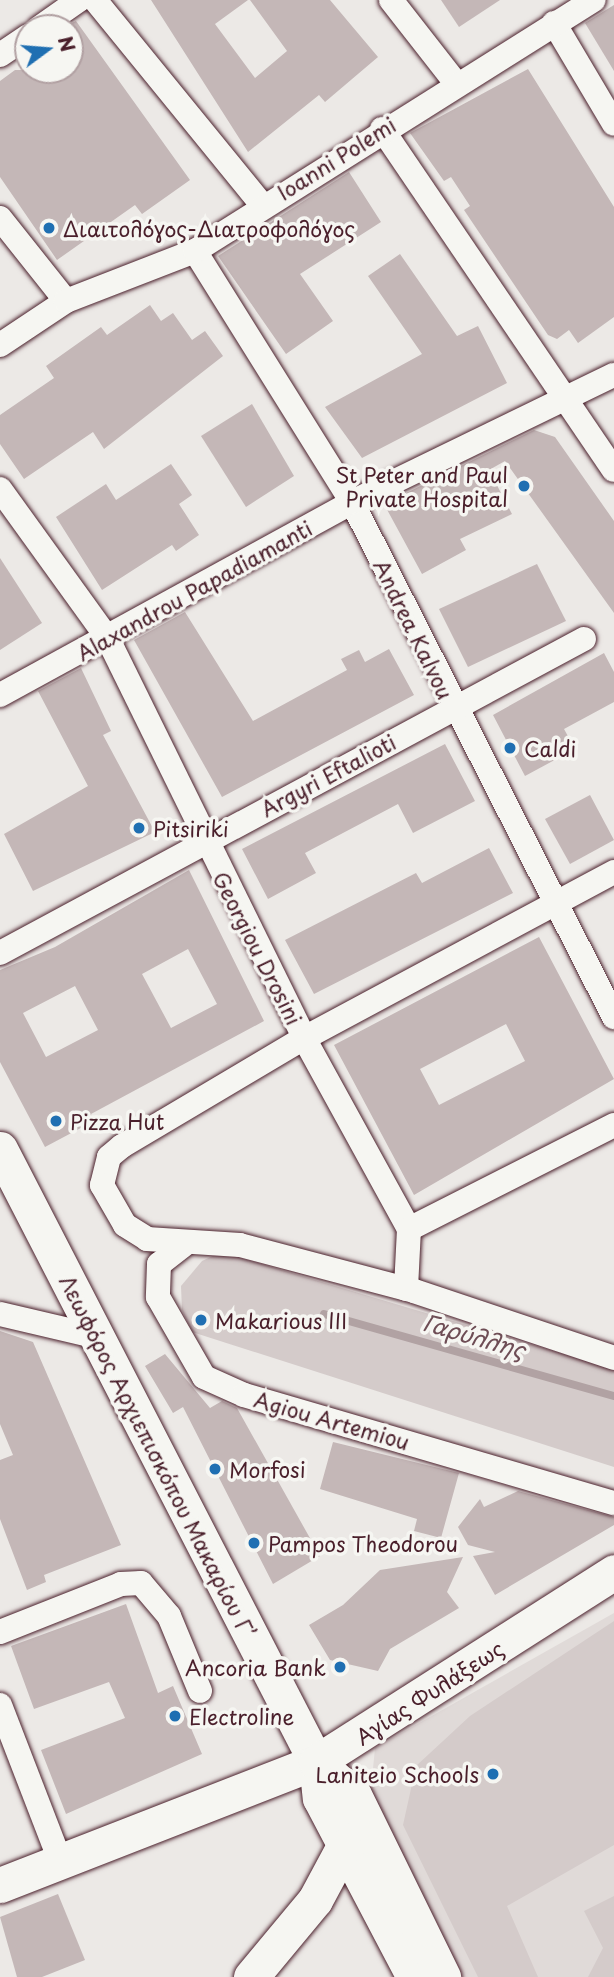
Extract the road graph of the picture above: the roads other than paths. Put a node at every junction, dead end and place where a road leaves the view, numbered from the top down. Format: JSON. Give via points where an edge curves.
{"nodes":[{"id":1,"x":79,"y":0,"type":"edge"},
{"id":2,"x":96,"y":0,"type":"edge"},
{"id":3,"x":391,"y":0,"type":"edge"},
{"id":4,"x":593,"y":0,"type":"edge"},
{"id":5,"x":59,"y":14,"type":"edge"},
{"id":6,"x":554,"y":23,"type":"junction"},
{"id":7,"x":455,"y":82,"type":"junction"},
{"id":8,"x":614,"y":124,"type":"edge"},
{"id":9,"x":382,"y":129,"type":"junction"},
{"id":10,"x":262,"y":205,"type":"junction"},
{"id":11,"x":0,"y":218,"type":"edge"},
{"id":12,"x":195,"y":251,"type":"junction"},
{"id":13,"x":66,"y":302,"type":"junction"},
{"id":14,"x":0,"y":345,"type":"edge"},
{"id":15,"x":614,"y":375,"type":"edge"},
{"id":16,"x":565,"y":401,"type":"junction"},
{"id":17,"x":614,"y":470,"type":"edge"},
{"id":18,"x":0,"y":489,"type":"edge"},
{"id":19,"x":352,"y":502,"type":"junction"},
{"id":20,"x":108,"y":639,"type":"junction"},
{"id":21,"x":584,"y":639,"type":"dead end"},
{"id":22,"x":0,"y":695,"type":"edge"},
{"id":23,"x":453,"y":710,"type":"junction"},
{"id":24,"x":203,"y":841,"type":"junction"},
{"id":25,"x":614,"y":872,"type":"edge"},
{"id":26,"x":555,"y":905,"type":"junction"},
{"id":27,"x":0,"y":953,"type":"edge"},
{"id":28,"x":614,"y":1017,"type":"edge"},
{"id":29,"x":303,"y":1038,"type":"junction"},
{"id":30,"x":614,"y":1125,"type":"edge"},
{"id":31,"x":0,"y":1149,"type":"edge"},
{"id":32,"x":409,"y":1229,"type":"junction"},
{"id":33,"x":185,"y":1244,"type":"junction"},
{"id":34,"x":406,"y":1289,"type":"junction"},
{"id":35,"x":0,"y":1314,"type":"edge"},
{"id":36,"x":98,"y":1337,"type":"junction"},
{"id":37,"x":614,"y":1358,"type":"edge"},
{"id":38,"x":614,"y":1503,"type":"edge"},
{"id":39,"x":614,"y":1572,"type":"edge"},
{"id":40,"x":0,"y":1632,"type":"edge"},
{"id":41,"x":200,"y":1691,"type":"dead end"},
{"id":42,"x":0,"y":1704,"type":"edge"},
{"id":43,"x":316,"y":1762,"type":"junction"},
{"id":44,"x":345,"y":1846,"type":"junction"},
{"id":45,"x":61,"y":1863,"type":"junction"},
{"id":46,"x":0,"y":1885,"type":"edge"},
{"id":47,"x":315,"y":1900,"type":"junction"},
{"id":48,"x":377,"y":1906,"type":"junction"},
{"id":49,"x":251,"y":1977,"type":"edge"},
{"id":50,"x":414,"y":1977,"type":"edge"},
{"id":51,"x":443,"y":1977,"type":"edge"}],
"edges":[{"from":1,"to":5,"type":"street"},
{"from":2,"to":10,"type":"street"},
{"from":3,"to":7,"type":"street"},
{"from":4,"to":6,"type":"street","name":"Ioanni Polemi"},
{"from":6,"to":7,"type":"street","name":"Ioanni Polemi"},
{"from":6,"to":8,"type":"street"},
{"from":7,"to":9,"type":"street","name":"Ioanni Polemi"},
{"from":9,"to":10,"type":"street","name":"Ioanni Polemi"},
{"from":9,"to":16,"type":"street"},
{"from":10,"to":12,"type":"street","name":"Ioanni Polemi"},
{"from":11,"to":13,"type":"street"},
{"from":12,"to":13,"type":"street","name":"Ioanni Polemi"},
{"from":12,"to":19,"type":"street","name":"Andrea Kalvou"},
{"from":13,"to":14,"type":"street","name":"Ioanni Polemi"},
{"from":15,"to":16,"type":"street","name":"Alaxandrou Papadiamanti"},
{"from":16,"to":17,"type":"street"},
{"from":16,"to":19,"type":"street","name":"Alaxandrou Papadiamanti"},
{"from":18,"to":20,"type":"street","name":"Georgiou Drosini"},
{"from":19,"to":20,"type":"street","name":"Alaxandrou Papadiamanti"},
{"from":19,"to":23,"type":"street","name":"Andrea Kalvou"},
{"from":20,"to":22,"type":"street","name":"Alaxandrou Papadiamanti"},
{"from":20,"to":24,"type":"street","name":"Georgiou Drosini"},
{"from":21,"to":23,"type":"street","name":"Argyri Eftalioti"},
{"from":23,"to":24,"type":"street","name":"Argyri Eftalioti"},
{"from":23,"to":26,"type":"street","name":"Andrea Kalvou"},
{"from":24,"to":27,"type":"street","name":"Argyri Eftalioti"},
{"from":24,"to":29,"type":"street","name":"Georgiou Drosini"},
{"from":25,"to":26,"type":"street"},
{"from":26,"to":28,"type":"street","name":"Andrea Kalvou"},
{"from":26,"to":29,"type":"street"},
{"from":29,"to":32,"type":"street","name":"Georgiou Drosini"},
{"from":29,"to":33,"type":"street","via":[[109,1157],[102,1185],[125,1225],[147,1239]]},
{"from":30,"to":32,"type":"street"},
{"from":31,"to":36,"type":"main road","name":"Λεωφόρος Αρχιεπισκόπου Μακαρίου Γ’"},
{"from":32,"to":34,"type":"street"},
{"from":33,"to":34,"type":"street","via":[[240,1245]]},
{"from":33,"to":38,"type":"street","name":"Agiou Artemiou","via":[[159,1264],[158,1297],[204,1377],[244,1395]]},
{"from":34,"to":37,"type":"street"},
{"from":35,"to":36,"type":"street"},
{"from":36,"to":43,"type":"main road","name":"Λεωφόρος Αρχιεπισκόπου Μακαρίου Γ’"},
{"from":39,"to":43,"type":"main road","name":"Αγίας Φυλάξεως"},
{"from":40,"to":41,"type":"street","via":[[121,1584],[141,1583],[169,1616]]},
{"from":42,"to":45,"type":"street"},
{"from":43,"to":44,"type":"main road","name":"Λεωφόρος Αρχιεπισκόπου Μακαρίου Γ’","via":[[320,1798]]},
{"from":43,"to":45,"type":"main road","name":"Αγίας Φυλάξεως"},
{"from":43,"to":51,"type":"main road","name":"Λεωφόρος Αρχιεπισκόπου Μακαρίου Γ’","via":[[354,1795]]},
{"from":44,"to":47,"type":"main road"},
{"from":44,"to":48,"type":"main road","name":"Λεωφόρος Αρχιεπισκόπου Μακαρίου Γ’"},
{"from":45,"to":46,"type":"main road","name":"Αγίας Φυλάξεως"},
{"from":47,"to":48,"type":"main road","via":[[354,1899]]},
{"from":47,"to":49,"type":"main road"},
{"from":48,"to":50,"type":"main road","name":"Λεωφόρος Αρχιεπισκόπου Μακαρίου Γ’"}]}
